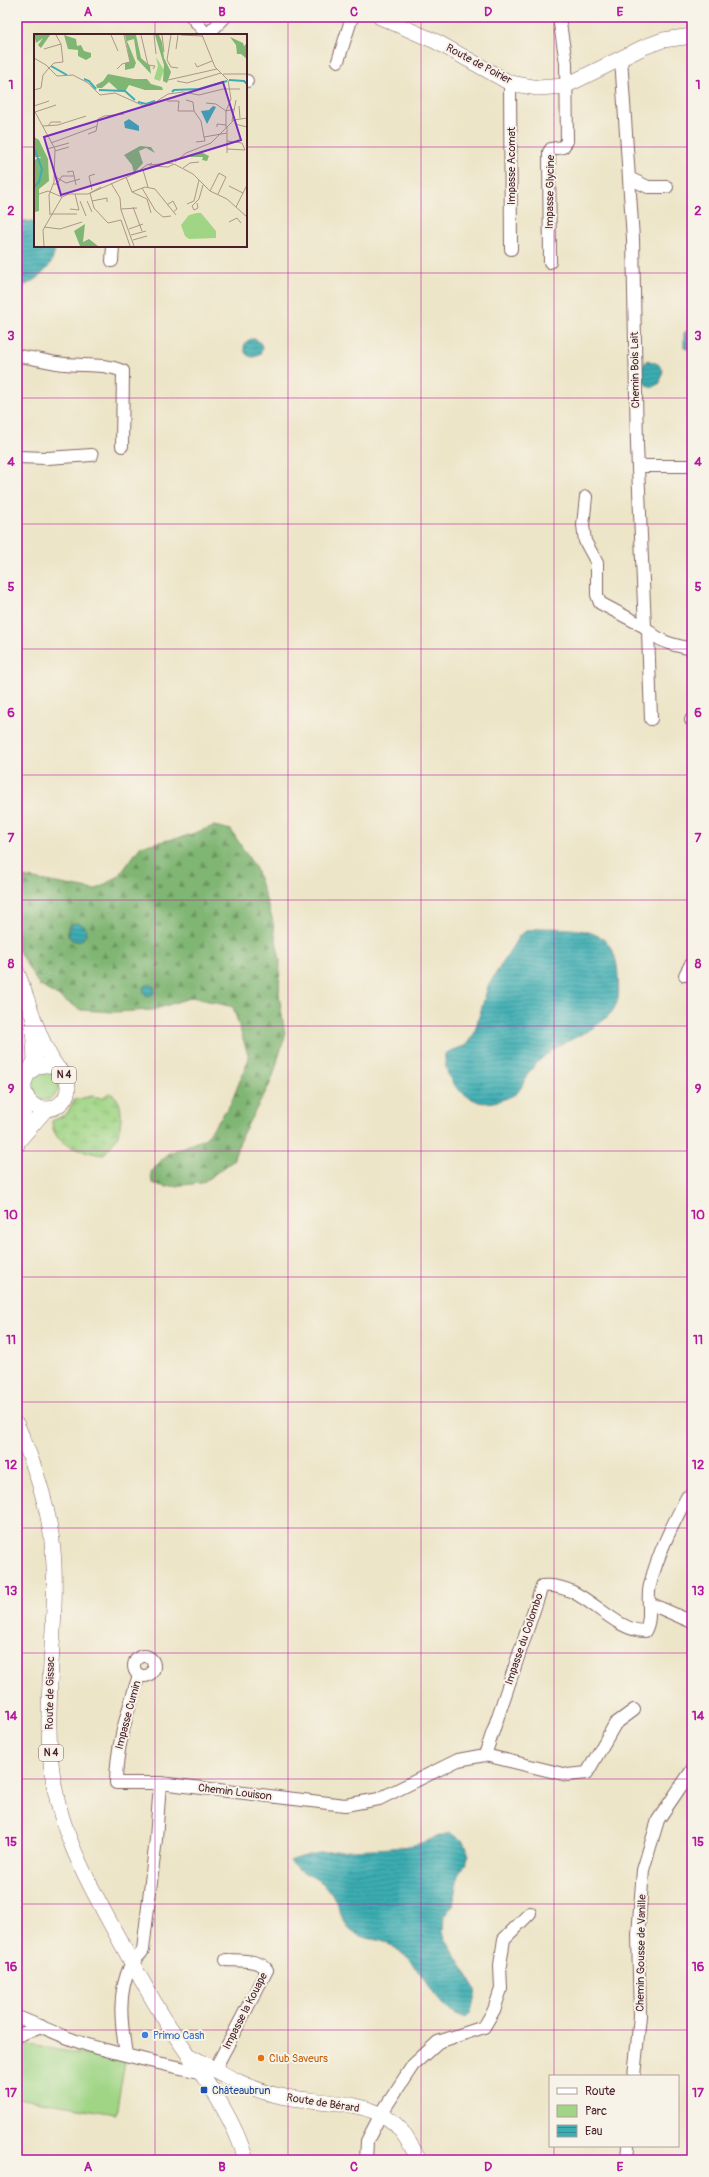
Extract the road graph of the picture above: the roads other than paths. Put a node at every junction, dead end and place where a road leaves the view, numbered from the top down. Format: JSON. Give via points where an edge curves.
{"nodes":[{"id":1,"x":192,"y":17,"type":"edge"},
{"id":2,"x":352,"y":17,"type":"edge"},
{"id":3,"x":380,"y":17,"type":"edge"},
{"id":4,"x":559,"y":17,"type":"edge"},
{"id":5,"x":223,"y":18,"type":"edge"},
{"id":6,"x":206,"y":34,"type":"edge"},
{"id":7,"x":208,"y":34,"type":"edge"},
{"id":8,"x":692,"y":36,"type":"edge"},
{"id":9,"x":621,"y":58,"type":"junction"},
{"id":10,"x":338,"y":61,"type":"dead end"},
{"id":11,"x":510,"y":83,"type":"junction"},
{"id":12,"x":565,"y":86,"type":"junction"},
{"id":13,"x":629,"y":178,"type":"junction"},
{"id":14,"x":667,"y":187,"type":"dead end"},
{"id":15,"x":113,"y":247,"type":"edge"},
{"id":16,"x":511,"y":249,"type":"dead end"},
{"id":17,"x":112,"y":261,"type":"dead end"},
{"id":18,"x":550,"y":262,"type":"dead end"},
{"id":19,"x":17,"y":356,"type":"edge"},
{"id":20,"x":122,"y":446,"type":"dead end"},
{"id":21,"x":92,"y":455,"type":"dead end"},
{"id":22,"x":17,"y":457,"type":"edge"},
{"id":23,"x":638,"y":466,"type":"junction"},
{"id":24,"x":692,"y":466,"type":"edge"},
{"id":25,"x":586,"y":497,"type":"dead end"},
{"id":26,"x":646,"y":629,"type":"junction"},
{"id":27,"x":692,"y":649,"type":"edge"},
{"id":28,"x":651,"y":719,"type":"dead end"},
{"id":29,"x":692,"y":962,"type":"edge"},
{"id":30,"x":17,"y":972,"type":"edge"},
{"id":31,"x":685,"y":975,"type":"dead end"},
{"id":32,"x":33,"y":1018,"type":"junction"},
{"id":33,"x":58,"y":1069,"type":"junction"},
{"id":34,"x":24,"y":1077,"type":"edge"},
{"id":35,"x":27,"y":1097,"type":"junction"},
{"id":36,"x":46,"y":1109,"type":"junction"},
{"id":37,"x":18,"y":1142,"type":"edge"},
{"id":38,"x":17,"y":1425,"type":"edge"},
{"id":39,"x":687,"y":1497,"type":"dead end"},
{"id":40,"x":649,"y":1604,"type":"junction"},
{"id":41,"x":692,"y":1622,"type":"edge"},
{"id":42,"x":139,"y":1675,"type":"dead end"},
{"id":43,"x":634,"y":1710,"type":"dead end"},
{"id":44,"x":485,"y":1755,"type":"junction"},
{"id":45,"x":692,"y":1770,"type":"edge"},
{"id":46,"x":160,"y":1783,"type":"junction"},
{"id":47,"x":530,"y":1913,"type":"dead end"},
{"id":48,"x":226,"y":1960,"type":"dead end"},
{"id":49,"x":132,"y":1962,"type":"junction"},
{"id":50,"x":17,"y":2017,"type":"edge"},
{"id":51,"x":41,"y":2026,"type":"junction"},
{"id":52,"x":17,"y":2036,"type":"edge"},
{"id":53,"x":126,"y":2054,"type":"junction"},
{"id":54,"x":188,"y":2054,"type":"junction"},
{"id":55,"x":215,"y":2069,"type":"junction"},
{"id":56,"x":200,"y":2072,"type":"junction"},
{"id":57,"x":634,"y":2075,"type":"edge"},
{"id":58,"x":232,"y":2078,"type":"junction"},
{"id":59,"x":215,"y":2096,"type":"junction"},
{"id":60,"x":381,"y":2114,"type":"junction"},
{"id":61,"x":628,"y":2147,"type":"edge"},
{"id":62,"x":247,"y":2157,"type":"edge"},
{"id":63,"x":366,"y":2160,"type":"edge"},
{"id":64,"x":420,"y":2160,"type":"edge"},
{"id":65,"x":627,"y":2160,"type":"edge"}],
"edges":[{"from":1,"to":6,"type":"street"},
{"from":2,"to":10,"type":"street"},
{"from":3,"to":11,"type":"main road","name":"Route de Poirier","via":[[437,42]]},
{"from":4,"to":12,"type":"street","via":[[566,62]]},
{"from":5,"to":7,"type":"street"},
{"from":8,"to":9,"type":"main road","name":"Route de Poirier","via":[[662,40]]},
{"from":9,"to":12,"type":"main road","name":"Route de Poirier"},
{"from":9,"to":13,"type":"street","name":"Chemin Bois Lait"},
{"from":11,"to":12,"type":"main road","name":"Route de Poirier","via":[[538,88]]},
{"from":11,"to":16,"type":"street","name":"Impasse Acomat"},
{"from":12,"to":18,"type":"street","name":"Impasse Glycine","via":[[566,145],[551,149],[549,152]]},
{"from":13,"to":14,"type":"street","via":[[648,187]]},
{"from":13,"to":23,"type":"street","name":"Chemin Bois Lait","via":[[633,239]]},
{"from":15,"to":17,"type":"street"},
{"from":19,"to":20,"type":"street","via":[[35,357],[58,364],[111,366],[123,371]]},
{"from":21,"to":22,"type":"street"},
{"from":23,"to":24,"type":"street"},
{"from":23,"to":26,"type":"street","name":"Chemin Bois Lait"},
{"from":25,"to":26,"type":"street","via":[[583,525],[585,541],[597,563],[597,595],[600,603]]},
{"from":26,"to":27,"type":"street","via":[[653,637],[666,643]]},
{"from":26,"to":28,"type":"street","name":"Chemin Bois Lait"},
{"from":29,"to":31,"type":"street"},
{"from":30,"to":32,"type":"main road","number":"N 4"},
{"from":32,"to":33,"type":"main road","number":"N 4","via":[[48,1054]]},
{"from":32,"to":34,"type":"main road","number":"N 4","via":[[35,1060]]},
{"from":33,"to":34,"type":"main road","number":"N 4","via":[[45,1065],[33,1069]]},
{"from":33,"to":36,"type":"main road","number":"N 4","via":[[66,1079],[67,1093],[59,1104]]},
{"from":34,"to":35,"type":"main road","number":"N 4"},
{"from":35,"to":36,"type":"main road","via":[[35,1106]]},
{"from":35,"to":37,"type":"main road","number":"N 4"},
{"from":36,"to":37,"type":"main road","number":"N 4"},
{"from":38,"to":49,"type":"main road","name":"Route de Gissac","number":"N 4","via":[[38,1476],[52,1550],[49,1728],[51,1766],[58,1803],[85,1876]]},
{"from":39,"to":40,"type":"street","name":"Impasse du Colombo","via":[[663,1542],[650,1587]]},
{"from":40,"to":41,"type":"street"},
{"from":40,"to":44,"type":"street","name":"Impasse du Colombo","via":[[650,1623],[645,1631],[636,1631],[569,1590],[553,1585],[542,1586]]},
{"from":42,"to":46,"type":"street","name":"Impasse Cumin","via":[[121,1736],[116,1784]]},
{"from":43,"to":44,"type":"street","via":[[615,1724],[587,1773],[567,1775]]},
{"from":44,"to":46,"type":"street","name":"Chemin Louison","via":[[458,1760],[379,1799],[345,1805]]},
{"from":45,"to":57,"type":"street","name":"Chemin Gousse de Vanille","via":[[658,1820],[643,1870],[638,1935],[640,2016]]},
{"from":46,"to":49,"type":"street","via":[[143,1950],[139,1958]]},
{"from":47,"to":60,"type":"street","via":[[504,1939],[500,1965],[501,1989],[494,2010],[484,2027],[438,2042],[413,2065]]},
{"from":48,"to":55,"type":"street","name":"Impasse la Kouape","via":[[255,1962],[264,1965],[267,1970]]},
{"from":49,"to":53,"type":"street","via":[[121,2007]]},
{"from":49,"to":54,"type":"main road","name":"Route de Gissac","number":"N 4"},
{"from":50,"to":51,"type":"street"},
{"from":51,"to":52,"type":"street"},
{"from":51,"to":53,"type":"street","via":[[97,2048]]},
{"from":53,"to":56,"type":"street","via":[[146,2061]]},
{"from":54,"to":55,"type":"main road","name":"Route de Bérard"},
{"from":54,"to":56,"type":"main road","number":"N 4"},
{"from":55,"to":58,"type":"main road","name":"Route de Bérard"},
{"from":56,"to":59,"type":"main road","number":"N 4"},
{"from":58,"to":59,"type":"main road"},
{"from":58,"to":60,"type":"main road","name":"Route de Bérard","via":[[267,2093],[354,2106]]},
{"from":59,"to":62,"type":"main road","number":"N 4"},
{"from":60,"to":63,"type":"street","via":[[367,2141]]},
{"from":60,"to":64,"type":"main road","name":"Route de Bérard","via":[[401,2130]]},
{"from":61,"to":65,"type":"street"}]}
